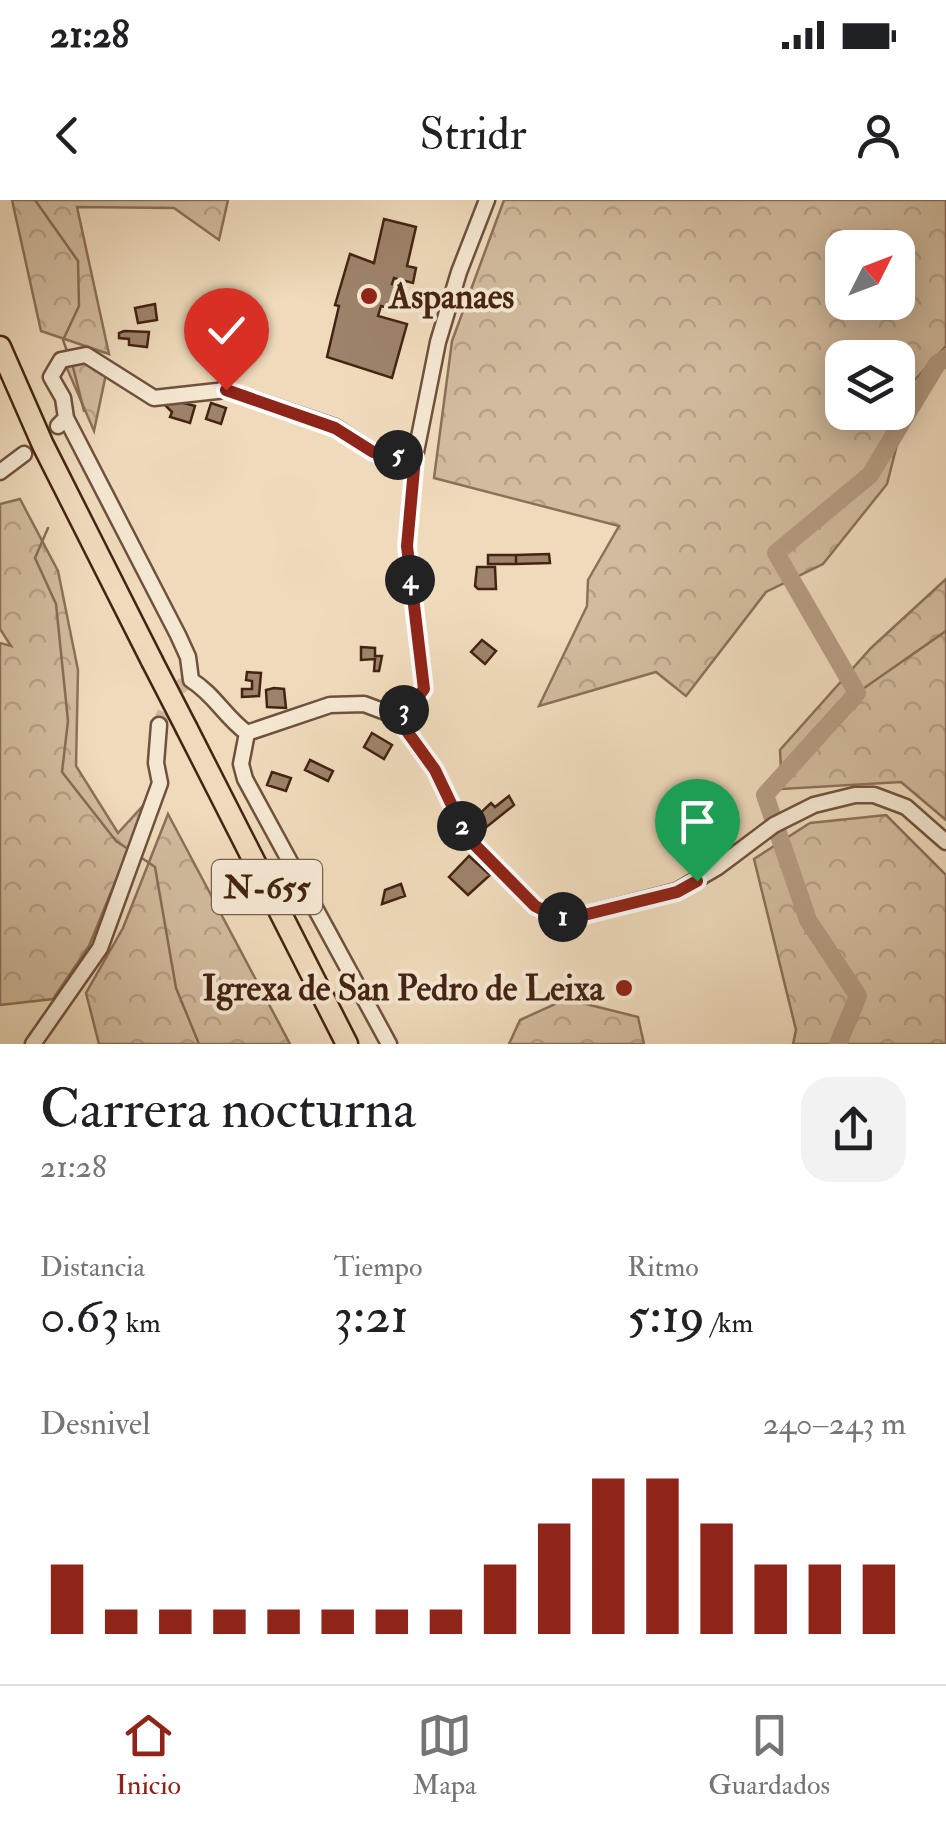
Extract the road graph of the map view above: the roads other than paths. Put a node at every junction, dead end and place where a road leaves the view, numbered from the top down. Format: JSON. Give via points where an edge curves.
{"nodes":[{"id":1,"x":487,"y":200,"type":"edge"},
{"id":2,"x":0,"y":347,"type":"edge"},
{"id":3,"x":24,"y":454,"type":"dead end"},
{"id":4,"x":415,"y":458,"type":"junction"},
{"id":5,"x":0,"y":472,"type":"edge"},
{"id":6,"x":396,"y":716,"type":"junction"},
{"id":7,"x":159,"y":726,"type":"tunnel mouth"},
{"id":8,"x":247,"y":733,"type":"junction"},
{"id":9,"x":946,"y":842,"type":"edge"},
{"id":10,"x":33,"y":1044,"type":"edge"},
{"id":11,"x":346,"y":1044,"type":"edge"},
{"id":12,"x":389,"y":1044,"type":"edge"}],
"edges":[{"from":1,"to":4,"type":"street","via":[[438,342]]},
{"from":2,"to":11,"type":"highway","number":"N-655","bridge":true,"via":[[42,446]]},
{"from":3,"to":5,"type":"street"},
{"from":4,"to":6,"type":"street","via":[[407,546],[424,689]]},
{"from":4,"to":8,"type":"street","via":[[373,452],[335,428],[226,390],[154,398],[86,355],[61,360],[50,376],[63,398],[62,422],[143,562],[188,657],[191,680]]},
{"from":6,"to":8,"type":"street","via":[[364,704],[330,705]]},
{"from":6,"to":9,"type":"street","via":[[435,770],[467,837],[535,906],[556,917],[677,892],[774,825],[814,805],[856,795],[906,807]]},
{"from":7,"to":10,"type":"street","via":[[155,802],[100,948]]},
{"from":8,"to":12,"type":"street","via":[[245,779]]}]}
